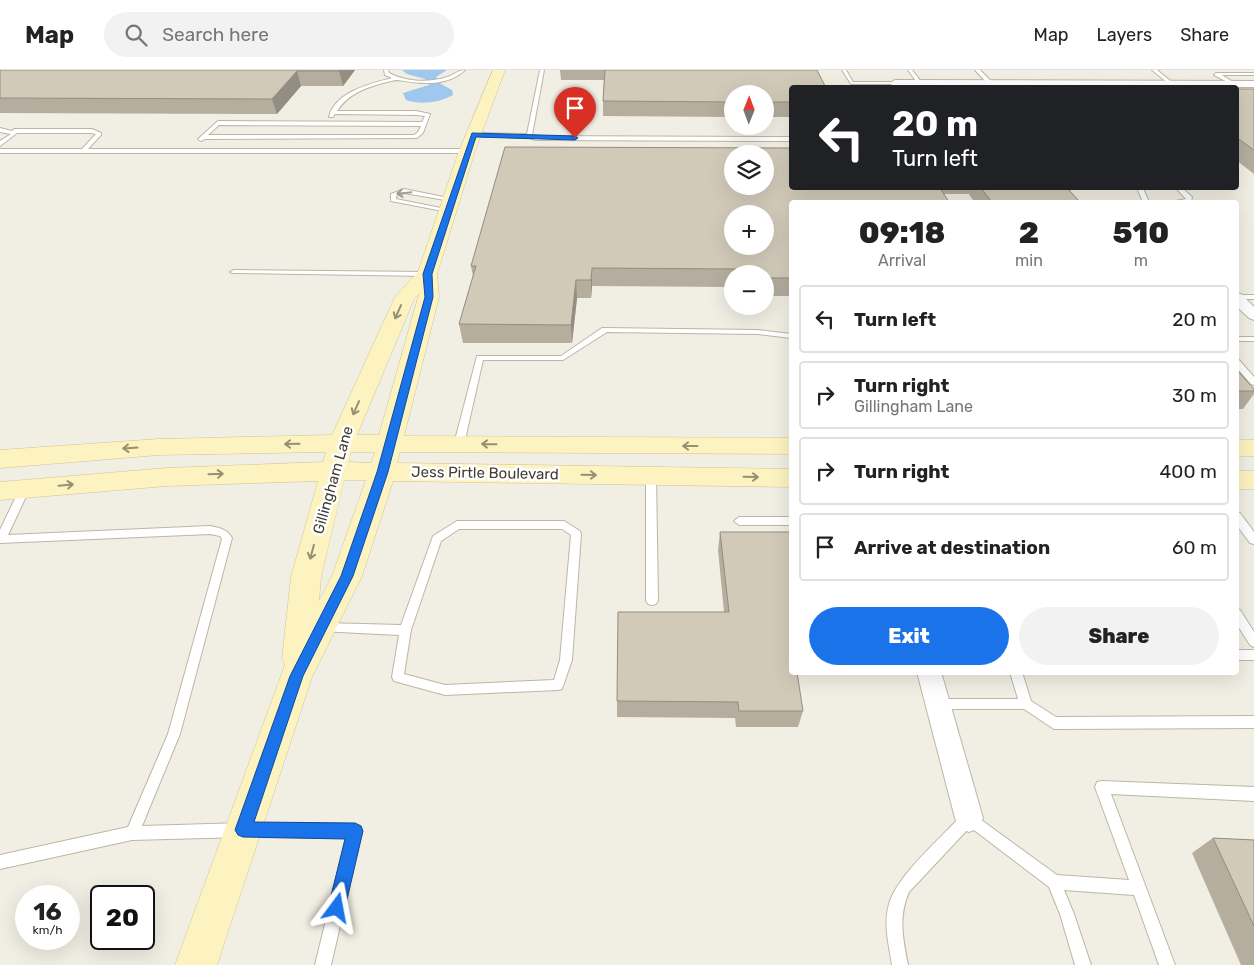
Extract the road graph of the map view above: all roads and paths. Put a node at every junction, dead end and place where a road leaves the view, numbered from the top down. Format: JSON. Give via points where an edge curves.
{"nodes":[{"id":1,"x":386,"y":70,"type":"edge"},
{"id":2,"x":463,"y":70,"type":"edge"},
{"id":3,"x":499,"y":70,"type":"edge"},
{"id":4,"x":542,"y":70,"type":"edge"},
{"id":5,"x":844,"y":70,"type":"edge"},
{"id":6,"x":910,"y":70,"type":"edge"},
{"id":7,"x":977,"y":70,"type":"edge"},
{"id":8,"x":1018,"y":70,"type":"edge"},
{"id":9,"x":1153,"y":70,"type":"edge"},
{"id":10,"x":1254,"y":74,"type":"edge"},
{"id":11,"x":395,"y":79,"type":"junction"},
{"id":12,"x":895,"y":83,"type":"joint"},
{"id":13,"x":990,"y":83,"type":"junction"},
{"id":14,"x":1171,"y":83,"type":"junction"},
{"id":15,"x":1037,"y":84,"type":"edge"},
{"id":16,"x":1231,"y":84,"type":"junction"},
{"id":17,"x":1254,"y":84,"type":"edge"},
{"id":18,"x":867,"y":85,"type":"edge"},
{"id":19,"x":922,"y":85,"type":"edge"},
{"id":20,"x":1072,"y":85,"type":"edge"},
{"id":21,"x":1103,"y":85,"type":"edge"},
{"id":22,"x":1195,"y":85,"type":"edge"},
{"id":23,"x":333,"y":112,"type":"junction"},
{"id":24,"x":326,"y":123,"type":"junction"},
{"id":25,"x":424,"y":124,"type":"junction"},
{"id":26,"x":0,"y":130,"type":"edge"},
{"id":27,"x":14,"y":131,"type":"junction"},
{"id":28,"x":474,"y":135,"type":"junction"},
{"id":29,"x":529,"y":136,"type":"junction"},
{"id":30,"x":203,"y":137,"type":"junction"},
{"id":31,"x":318,"y":137,"type":"junction"},
{"id":32,"x":789,"y":139,"type":"edge"},
{"id":33,"x":0,"y":144,"type":"edge"},
{"id":34,"x":0,"y":150,"type":"edge"},
{"id":35,"x":84,"y":150,"type":"junction"},
{"id":36,"x":189,"y":150,"type":"junction"},
{"id":37,"x":309,"y":151,"type":"junction"},
{"id":38,"x":467,"y":151,"type":"junction"},
{"id":39,"x":1181,"y":190,"type":"edge"},
{"id":40,"x":1188,"y":200,"type":"edge"},
{"id":41,"x":450,"y":205,"type":"junction"},
{"id":42,"x":234,"y":272,"type":"dead end"},
{"id":43,"x":428,"y":274,"type":"junction"},
{"id":44,"x":1239,"y":297,"type":"edge"},
{"id":45,"x":1254,"y":297,"type":"edge"},
{"id":46,"x":1239,"y":300,"type":"edge"},
{"id":47,"x":1254,"y":315,"type":"edge"},
{"id":48,"x":789,"y":336,"type":"edge"},
{"id":49,"x":1239,"y":339,"type":"edge"},
{"id":50,"x":1254,"y":340,"type":"edge"},
{"id":51,"x":1239,"y":365,"type":"edge"},
{"id":52,"x":1254,"y":382,"type":"edge"},
{"id":53,"x":341,"y":442,"type":"junction"},
{"id":54,"x":390,"y":443,"type":"junction"},
{"id":55,"x":459,"y":444,"type":"junction"},
{"id":56,"x":789,"y":446,"type":"edge"},
{"id":57,"x":1239,"y":448,"type":"edge"},
{"id":58,"x":1254,"y":448,"type":"edge"},
{"id":59,"x":0,"y":459,"type":"edge"},
{"id":60,"x":334,"y":471,"type":"junction"},
{"id":61,"x":383,"y":472,"type":"junction"},
{"id":62,"x":650,"y":475,"type":"junction"},
{"id":63,"x":789,"y":478,"type":"edge"},
{"id":64,"x":1239,"y":480,"type":"edge"},
{"id":65,"x":1254,"y":480,"type":"edge"},
{"id":66,"x":13,"y":489,"type":"edge"},
{"id":67,"x":1239,"y":520,"type":"edge"},
{"id":68,"x":739,"y":521,"type":"dead end"},
{"id":69,"x":789,"y":521,"type":"edge"},
{"id":70,"x":0,"y":539,"type":"edge"},
{"id":71,"x":1254,"y":540,"type":"edge"},
{"id":72,"x":652,"y":601,"type":"dead end"},
{"id":73,"x":1239,"y":618,"type":"edge"},
{"id":74,"x":320,"y":628,"type":"junction"},
{"id":75,"x":405,"y":630,"type":"junction"},
{"id":76,"x":1254,"y":642,"type":"edge"},
{"id":77,"x":1239,"y":655,"type":"edge"},
{"id":78,"x":1254,"y":655,"type":"edge"},
{"id":79,"x":930,"y":675,"type":"edge"},
{"id":80,"x":1017,"y":675,"type":"edge"},
{"id":81,"x":296,"y":676,"type":"junction"},
{"id":82,"x":938,"y":704,"type":"junction"},
{"id":83,"x":1026,"y":704,"type":"junction"},
{"id":84,"x":1254,"y":722,"type":"edge"},
{"id":85,"x":1254,"y":794,"type":"edge"},
{"id":86,"x":969,"y":818,"type":"junction"},
{"id":87,"x":243,"y":830,"type":"junction"},
{"id":88,"x":132,"y":833,"type":"junction"},
{"id":89,"x":0,"y":862,"type":"edge"},
{"id":90,"x":1054,"y":882,"type":"junction"},
{"id":91,"x":1138,"y":888,"type":"junction"},
{"id":92,"x":196,"y":965,"type":"edge"},
{"id":93,"x":323,"y":965,"type":"edge"},
{"id":94,"x":900,"y":965,"type":"edge"},
{"id":95,"x":1083,"y":965,"type":"edge"},
{"id":96,"x":1167,"y":965,"type":"edge"}],
"edges":[{"from":1,"to":11,"type":"lane"},
{"from":2,"to":11,"type":"lane","via":[[441,80]]},
{"from":3,"to":28,"type":"street","name":"Gillingham Lane"},
{"from":4,"to":29,"type":"lane"},
{"from":5,"to":18,"type":"lane","via":[[851,83]]},
{"from":6,"to":19,"type":"lane"},
{"from":7,"to":13,"type":"lane"},
{"from":8,"to":15,"type":"street"},
{"from":9,"to":14,"type":"lane"},
{"from":10,"to":16,"type":"lane","via":[[1216,74]]},
{"from":11,"to":23,"type":"lane","via":[[351,93]]},
{"from":12,"to":18,"type":"lane"},
{"from":12,"to":19,"type":"street"},
{"from":13,"to":15,"type":"street"},
{"from":13,"to":19,"type":"street"},
{"from":14,"to":21,"type":"street"},
{"from":14,"to":22,"type":"street"},
{"from":15,"to":20,"type":"street"},
{"from":16,"to":17,"type":"street"},
{"from":16,"to":22,"type":"street"},
{"from":20,"to":21,"type":"street"},
{"from":23,"to":24,"type":"lane"},
{"from":23,"to":25,"type":"lane","via":[[425,113],[428,115]]},
{"from":24,"to":25,"type":"lane"},
{"from":24,"to":30,"type":"lane","via":[[218,123]]},
{"from":24,"to":31,"type":"lane"},
{"from":25,"to":31,"type":"lane","via":[[415,137]]},
{"from":26,"to":27,"type":"lane"},
{"from":27,"to":33,"type":"lane"},
{"from":27,"to":35,"type":"lane","via":[[92,131],[99,134]]},
{"from":28,"to":29,"type":"lane"},
{"from":28,"to":38,"type":"street","name":"Gillingham Lane"},
{"from":29,"to":32,"type":"lane"},
{"from":30,"to":31,"type":"lane"},
{"from":30,"to":36,"type":"lane"},
{"from":31,"to":37,"type":"lane"},
{"from":34,"to":35,"type":"lane"},
{"from":35,"to":36,"type":"lane"},
{"from":36,"to":37,"type":"lane"},
{"from":37,"to":38,"type":"lane"},
{"from":38,"to":41,"type":"street","name":"Gillingham Lane"},
{"from":39,"to":40,"type":"lane","via":[[1190,197]]},
{"from":41,"to":41,"type":"lane","one_way":true,"via":[[404,191],[393,195],[393,200]]},
{"from":41,"to":43,"type":"street","name":"Gillingham Lane"},
{"from":42,"to":43,"type":"lane"},
{"from":43,"to":53,"type":"street","name":"Gillingham Lane","one_way":true,"via":[[405,297]]},
{"from":43,"to":54,"type":"street","name":"Gillingham Lane","via":[[429,297]]},
{"from":44,"to":45,"type":"lane"},
{"from":46,"to":47,"type":"street"},
{"from":48,"to":55,"type":"lane","via":[[758,332],[606,330],[563,358],[480,358]]},
{"from":49,"to":50,"type":"lane"},
{"from":51,"to":52,"type":"lane"},
{"from":53,"to":54,"type":"street","name":"Jess Pirtle Boulevard"},
{"from":53,"to":59,"type":"street","name":"Jess Pirtle Boulevard","one_way":true,"via":[[140,447]]},
{"from":53,"to":60,"type":"street","name":"Gillingham Lane"},
{"from":54,"to":55,"type":"street","name":"Jess Pirtle Boulevard"},
{"from":54,"to":61,"type":"street","name":"Gillingham Lane"},
{"from":56,"to":55,"type":"street","name":"Jess Pirtle Boulevard","one_way":true},
{"from":57,"to":58,"type":"street"},
{"from":60,"to":61,"type":"street","name":"Jess Pirtle Boulevard"},
{"from":66,"to":60,"type":"street","name":"Jess Pirtle Boulevard","one_way":true,"via":[[201,475]]},
{"from":60,"to":81,"type":"street","name":"Gillingham Lane","one_way":true,"via":[[306,577]]},
{"from":61,"to":62,"type":"street","name":"Jess Pirtle Boulevard","one_way":true},
{"from":61,"to":74,"type":"street","name":"Gillingham Lane","via":[[347,576]]},
{"from":62,"to":63,"type":"street","name":"Jess Pirtle Boulevard","one_way":true},
{"from":62,"to":72,"type":"lane"},
{"from":64,"to":65,"type":"street"},
{"from":66,"to":70,"type":"lane"},
{"from":67,"to":71,"type":"lane"},
{"from":68,"to":69,"type":"lane"},
{"from":70,"to":88,"type":"lane","via":[[210,530],[223,532],[227,538],[174,734]]},
{"from":73,"to":76,"type":"lane"},
{"from":74,"to":75,"type":"lane"},
{"from":74,"to":81,"type":"street","name":"Gillingham Lane"},
{"from":75,"to":75,"type":"lane","via":[[398,678],[445,690],[558,685],[566,660],[576,534],[564,525],[457,525],[437,539]]},
{"from":77,"to":78,"type":"lane"},
{"from":79,"to":82,"type":"street"},
{"from":80,"to":83,"type":"lane"},
{"from":81,"to":87,"type":"street","name":"Gillingham Lane"},
{"from":82,"to":83,"type":"lane"},
{"from":82,"to":86,"type":"street"},
{"from":83,"to":84,"type":"lane","via":[[1054,723]]},
{"from":85,"to":91,"type":"lane","via":[[1102,787]]},
{"from":86,"to":90,"type":"lane"},
{"from":86,"to":94,"type":"lane","via":[[904,887],[896,905],[894,933]]},
{"from":87,"to":88,"type":"lane"},
{"from":87,"to":92,"type":"street","name":"Gillingham Lane"},
{"from":87,"to":93,"type":"lane","via":[[355,831]]},
{"from":88,"to":89,"type":"lane"},
{"from":90,"to":91,"type":"lane"},
{"from":90,"to":95,"type":"lane"},
{"from":91,"to":96,"type":"lane"}]}
